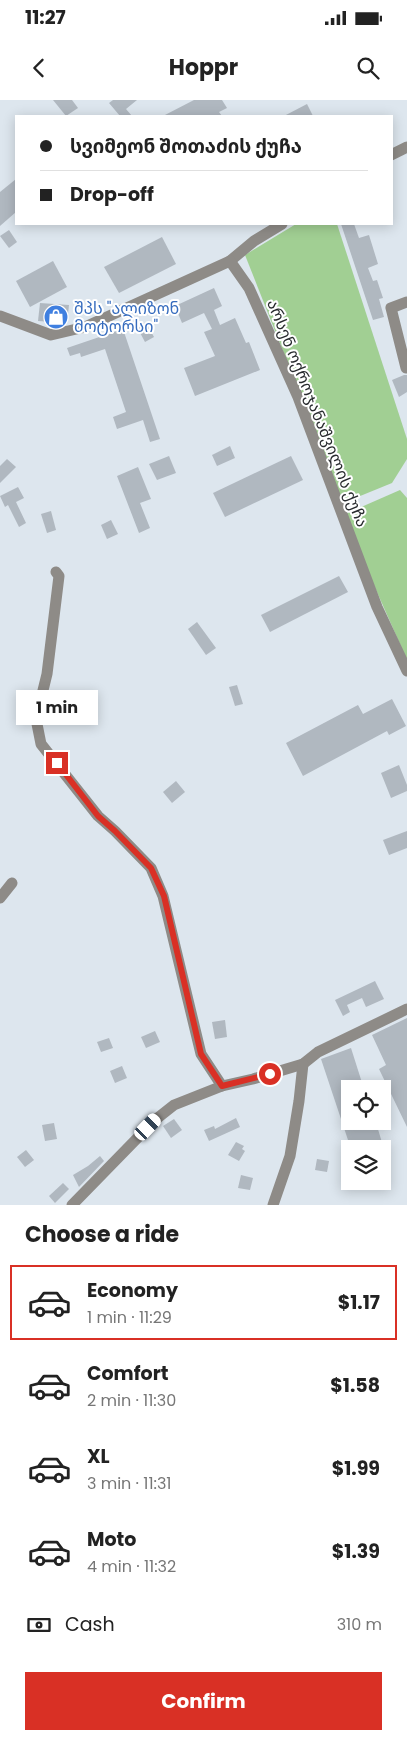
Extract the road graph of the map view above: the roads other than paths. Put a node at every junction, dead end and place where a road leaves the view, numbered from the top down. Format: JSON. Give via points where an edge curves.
{"nodes":[{"id":1,"x":407,"y":147,"type":"edge"},
{"id":2,"x":393,"y":154,"type":"edge"},
{"id":3,"x":280,"y":225,"type":"edge"},
{"id":4,"x":230,"y":261,"type":"junction"},
{"id":5,"x":407,"y":302,"type":"edge"},
{"id":6,"x":0,"y":316,"type":"edge"},
{"id":7,"x":406,"y":368,"type":"edge"},
{"id":8,"x":56,"y":572,"type":"dead end"},
{"id":9,"x":407,"y":671,"type":"edge"},
{"id":10,"x":12,"y":883,"type":"dead end"},
{"id":11,"x":0,"y":898,"type":"edge"},
{"id":12,"x":407,"y":1009,"type":"edge"},
{"id":13,"x":303,"y":1064,"type":"junction"},
{"id":14,"x":222,"y":1086,"type":"junction"},
{"id":15,"x":72,"y":1205,"type":"edge"},
{"id":16,"x":273,"y":1205,"type":"edge"}],
"edges":[{"from":1,"to":2,"type":"street"},
{"from":3,"to":4,"type":"street"},
{"from":4,"to":6,"type":"street","via":[[85,327],[52,335]]},
{"from":4,"to":9,"type":"street","name":"არსენ ოქროჯანაშვილის ქუჩა","via":[[249,288],[298,397],[378,607]]},
{"from":5,"to":7,"type":"street","via":[[391,308]]},
{"from":8,"to":14,"type":"street","via":[[59,576],[47,674],[36,719],[41,744],[98,816],[151,868],[164,896],[201,1054]]},
{"from":10,"to":11,"type":"street"},
{"from":12,"to":13,"type":"street","via":[[318,1052]]},
{"from":13,"to":14,"type":"street"},
{"from":13,"to":16,"type":"street","via":[[290,1156]]},
{"from":14,"to":15,"type":"street","via":[[174,1105],[154,1120]]}]}
